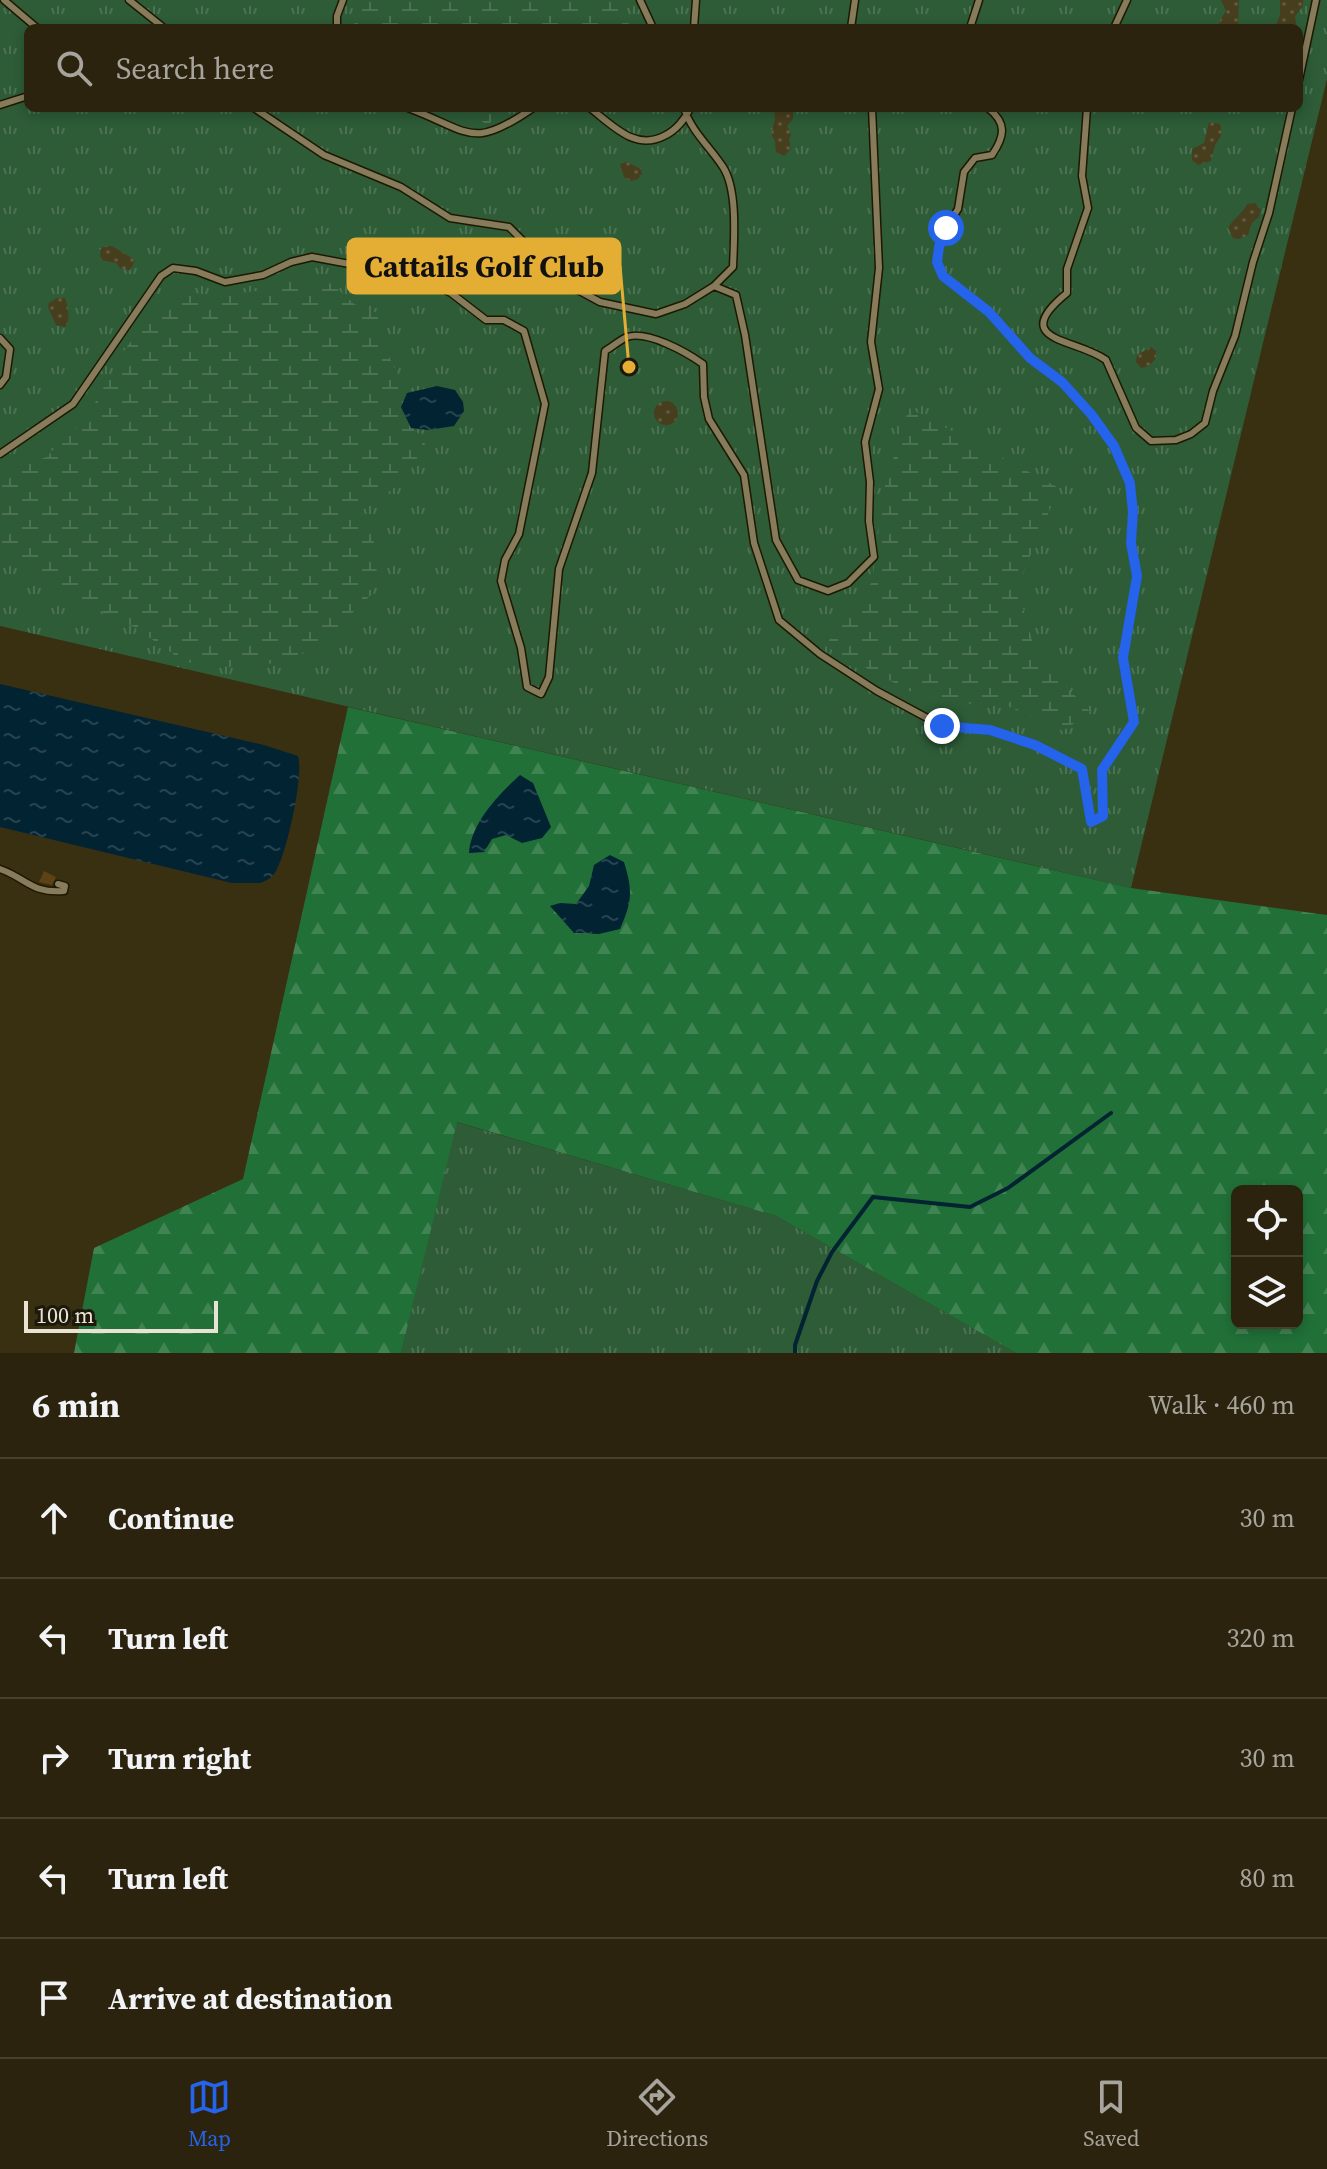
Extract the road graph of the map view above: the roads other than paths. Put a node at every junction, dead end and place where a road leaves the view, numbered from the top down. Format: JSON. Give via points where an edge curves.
{"nodes":[{"id":1,"x":4,"y":0,"type":"edge"},
{"id":2,"x":129,"y":0,"type":"edge"},
{"id":3,"x":343,"y":0,"type":"edge"},
{"id":4,"x":640,"y":0,"type":"edge"},
{"id":5,"x":696,"y":0,"type":"edge"},
{"id":6,"x":855,"y":0,"type":"edge"},
{"id":7,"x":979,"y":0,"type":"edge"},
{"id":8,"x":1127,"y":0,"type":"edge"},
{"id":9,"x":1316,"y":0,"type":"edge"},
{"id":10,"x":32,"y":24,"type":"edge"},
{"id":11,"x":159,"y":24,"type":"edge"},
{"id":12,"x":337,"y":24,"type":"edge"},
{"id":13,"x":651,"y":24,"type":"edge"},
{"id":14,"x":694,"y":24,"type":"edge"},
{"id":15,"x":852,"y":24,"type":"edge"},
{"id":16,"x":971,"y":24,"type":"edge"},
{"id":17,"x":1116,"y":24,"type":"edge"},
{"id":18,"x":1303,"y":61,"type":"edge"},
{"id":19,"x":24,"y":97,"type":"edge"},
{"id":20,"x":0,"y":105,"type":"edge"},
{"id":21,"x":260,"y":112,"type":"edge"},
{"id":22,"x":416,"y":112,"type":"edge"},
{"id":23,"x":527,"y":112,"type":"edge"},
{"id":24,"x":596,"y":112,"type":"edge"},
{"id":25,"x":687,"y":112,"type":"edge"},
{"id":26,"x":872,"y":112,"type":"edge"},
{"id":27,"x":993,"y":112,"type":"edge"},
{"id":28,"x":1087,"y":112,"type":"edge"},
{"id":29,"x":1291,"y":112,"type":"edge"},
{"id":30,"x":687,"y":116,"type":"junction"},
{"id":31,"x":714,"y":286,"type":"junction"},
{"id":32,"x":0,"y":338,"type":"edge"},
{"id":33,"x":0,"y":385,"type":"edge"},
{"id":34,"x":0,"y":454,"type":"edge"},
{"id":35,"x":0,"y":869,"type":"edge"},
{"id":36,"x":58,"y":884,"type":"dead end"}],
"edges":[{"from":1,"to":10,"type":"lane"},
{"from":2,"to":11,"type":"lane"},
{"from":3,"to":12,"type":"lane"},
{"from":4,"to":13,"type":"lane"},
{"from":5,"to":14,"type":"lane"},
{"from":6,"to":15,"type":"lane"},
{"from":7,"to":16,"type":"lane"},
{"from":8,"to":17,"type":"lane"},
{"from":9,"to":18,"type":"lane"},
{"from":19,"to":20,"type":"lane"},
{"from":21,"to":31,"type":"lane","via":[[324,155],[401,187],[450,218],[509,227],[565,283],[600,302],[656,314]]},
{"from":22,"to":23,"type":"lane","via":[[459,132],[482,134],[508,126]]},
{"from":24,"to":30,"type":"lane","via":[[641,142],[671,133]]},
{"from":25,"to":30,"type":"lane"},
{"from":26,"to":31,"type":"lane","via":[[879,268],[871,342],[879,389],[865,442],[874,557],[848,583],[828,591],[798,580],[776,540],[736,295]]},
{"from":27,"to":34,"type":"lane","via":[[1004,128],[1002,140],[992,155],[975,158],[964,172],[958,209],[946,228],[937,262],[943,276],[989,312],[1091,414],[1114,446],[1130,483],[1137,576],[1123,658],[1134,722],[1102,770],[1103,816],[1091,822],[1082,769],[990,730],[942,726],[820,654],[779,620],[754,543],[744,475],[709,419],[703,364],[649,338],[628,336],[605,351],[592,473],[559,569],[549,677],[541,694],[527,687],[501,581],[519,534],[545,404],[524,331],[504,320],[486,320],[419,277],[312,257],[225,282],[173,268],[161,276],[73,404]]},
{"from":28,"to":29,"type":"lane","via":[[1082,176],[1088,208],[1067,269],[1067,293],[1042,321],[1055,340],[1106,360],[1136,428],[1151,441],[1176,440],[1205,423],[1235,336]]},
{"from":30,"to":31,"type":"lane","via":[[725,169],[735,217],[733,267]]},
{"from":32,"to":33,"type":"lane","via":[[10,349]]},
{"from":35,"to":36,"type":"lane","via":[[45,892],[64,891],[65,886]]}]}
